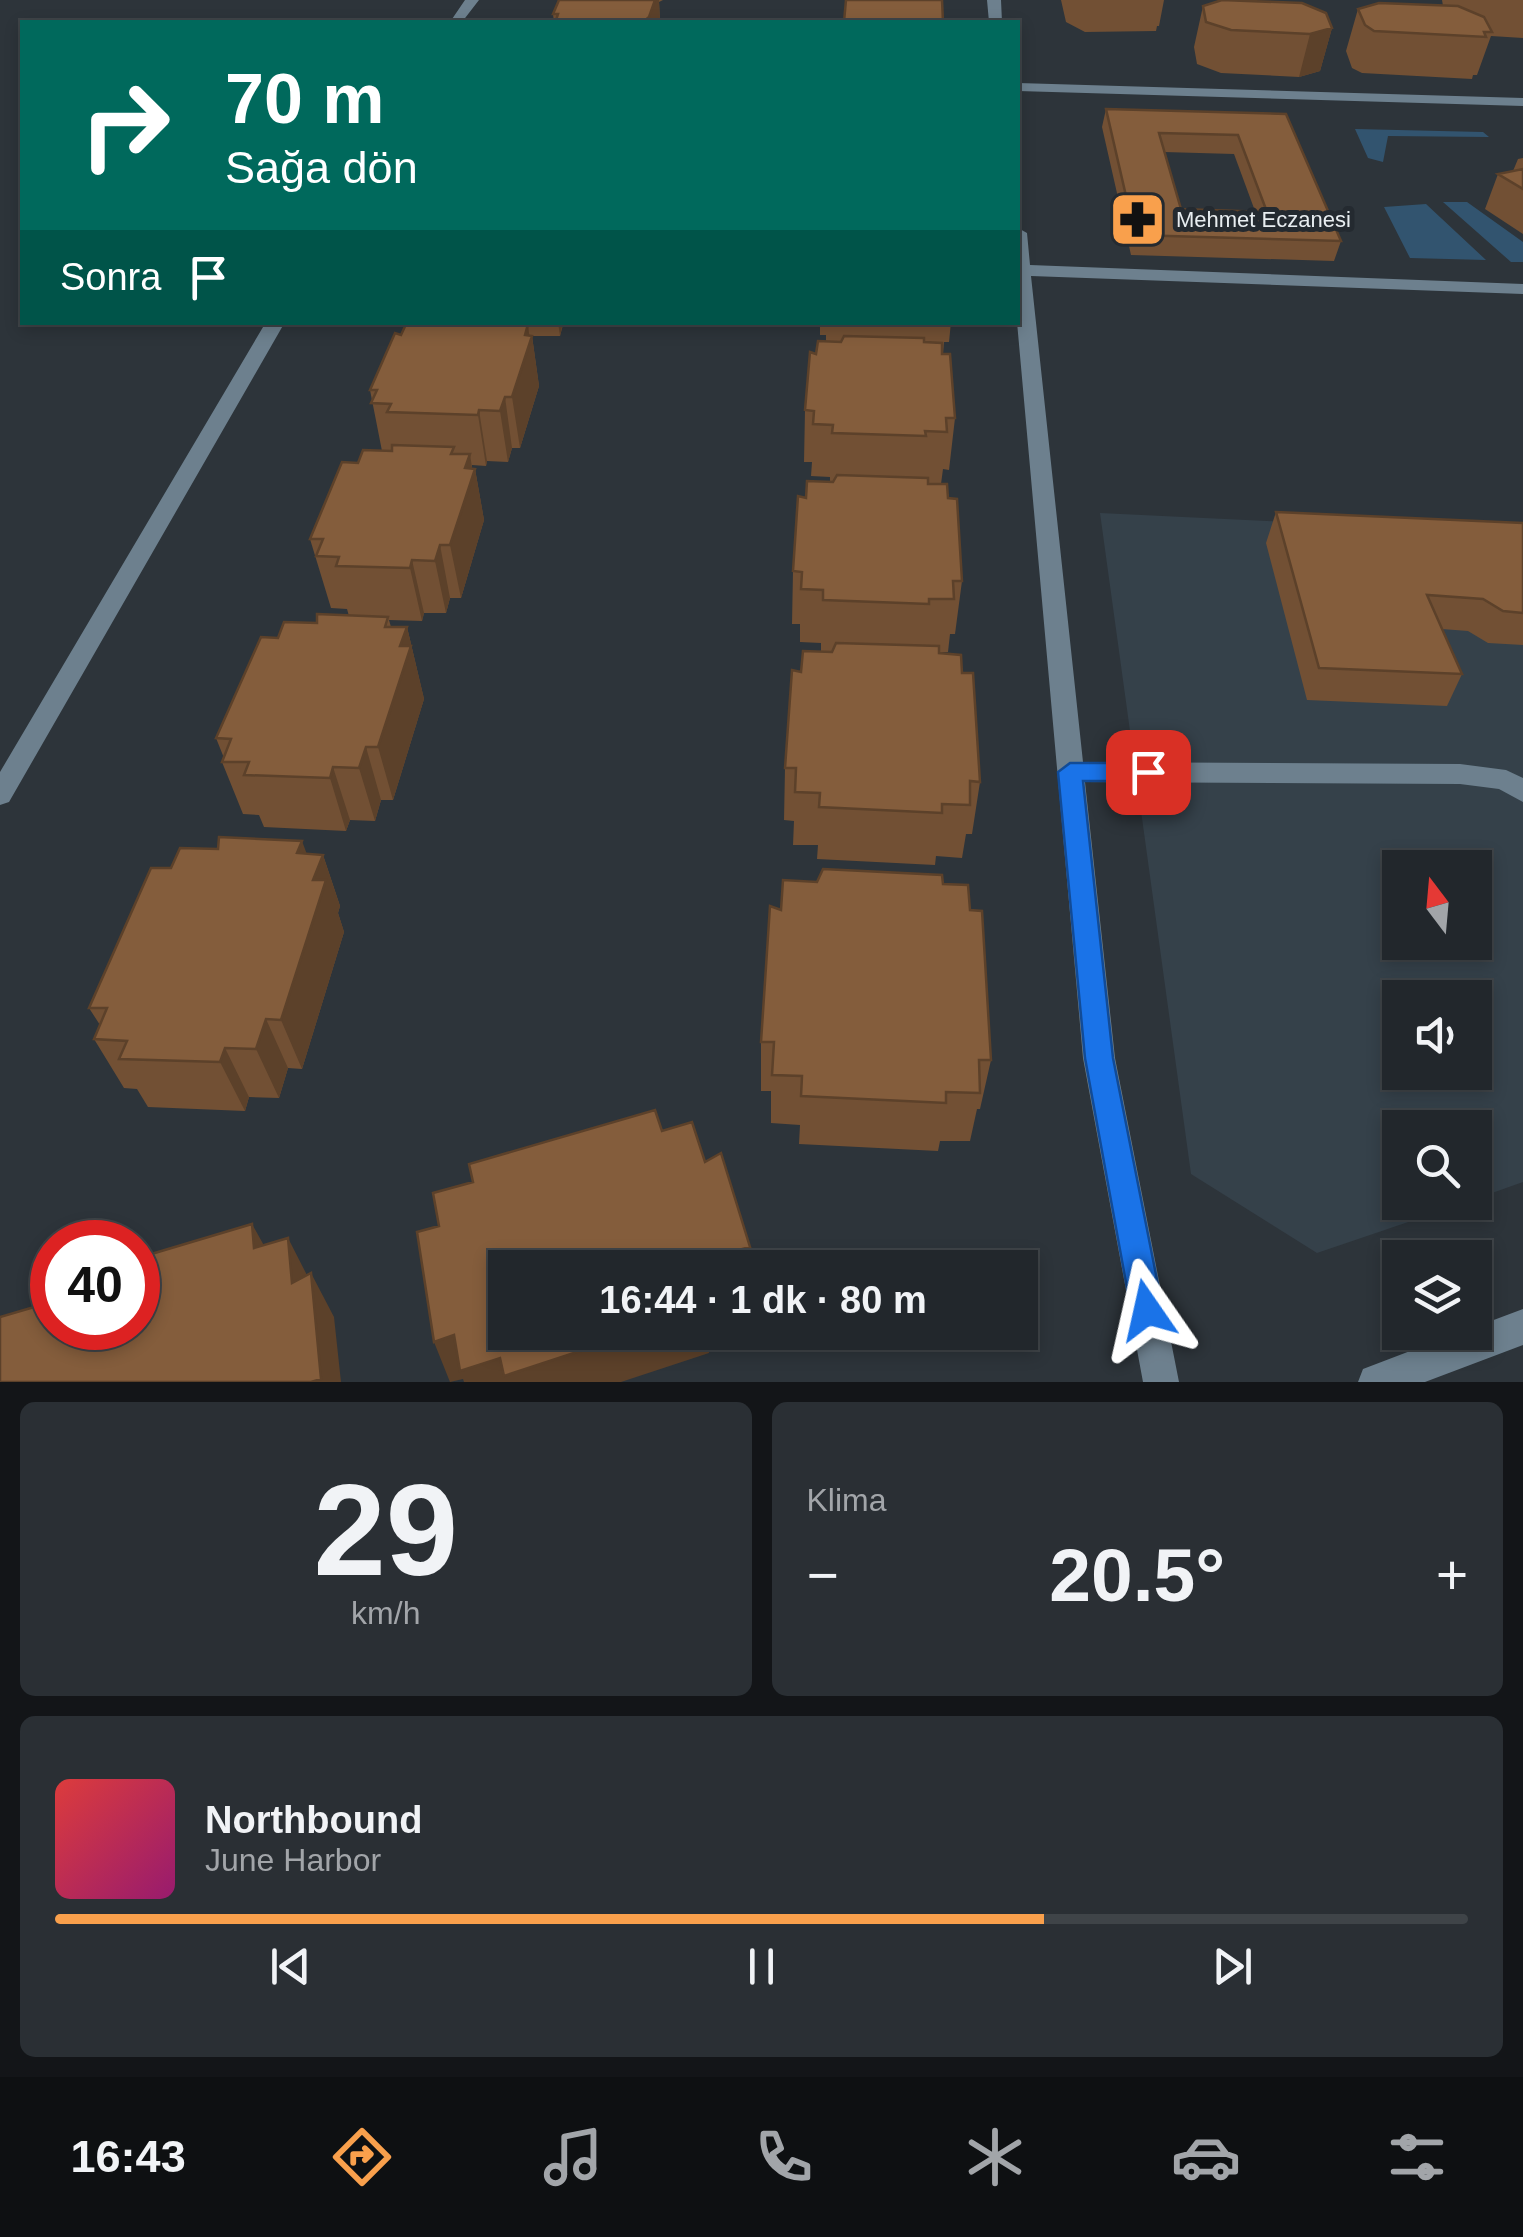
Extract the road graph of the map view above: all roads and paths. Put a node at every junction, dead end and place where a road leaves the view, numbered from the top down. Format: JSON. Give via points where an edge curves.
{"nodes":[{"id":1,"x":1020,"y":87,"type":"edge"},
{"id":2,"x":1523,"y":102,"type":"edge"},
{"id":3,"x":1020,"y":251,"type":"edge"},
{"id":4,"x":1022,"y":270,"type":"junction"},
{"id":5,"x":1523,"y":290,"type":"edge"},
{"id":6,"x":274,"y":325,"type":"edge"},
{"id":7,"x":1070,"y":772,"type":"junction"},
{"id":8,"x":1523,"y":792,"type":"edge"},
{"id":9,"x":0,"y":795,"type":"edge"},
{"id":10,"x":1523,"y":1327,"type":"edge"},
{"id":11,"x":1161,"y":1382,"type":"edge"},
{"id":12,"x":1376,"y":1382,"type":"edge"}],
"edges":[{"from":1,"to":2,"type":"street"},
{"from":3,"to":4,"type":"street"},
{"from":4,"to":5,"type":"street"},
{"from":4,"to":7,"type":"street"},
{"from":6,"to":9,"type":"street"},
{"from":7,"to":8,"type":"street","via":[[1460,774],[1506,780]]},
{"from":7,"to":11,"type":"street","via":[[1099,1058]]},
{"from":10,"to":12,"type":"street"}]}
